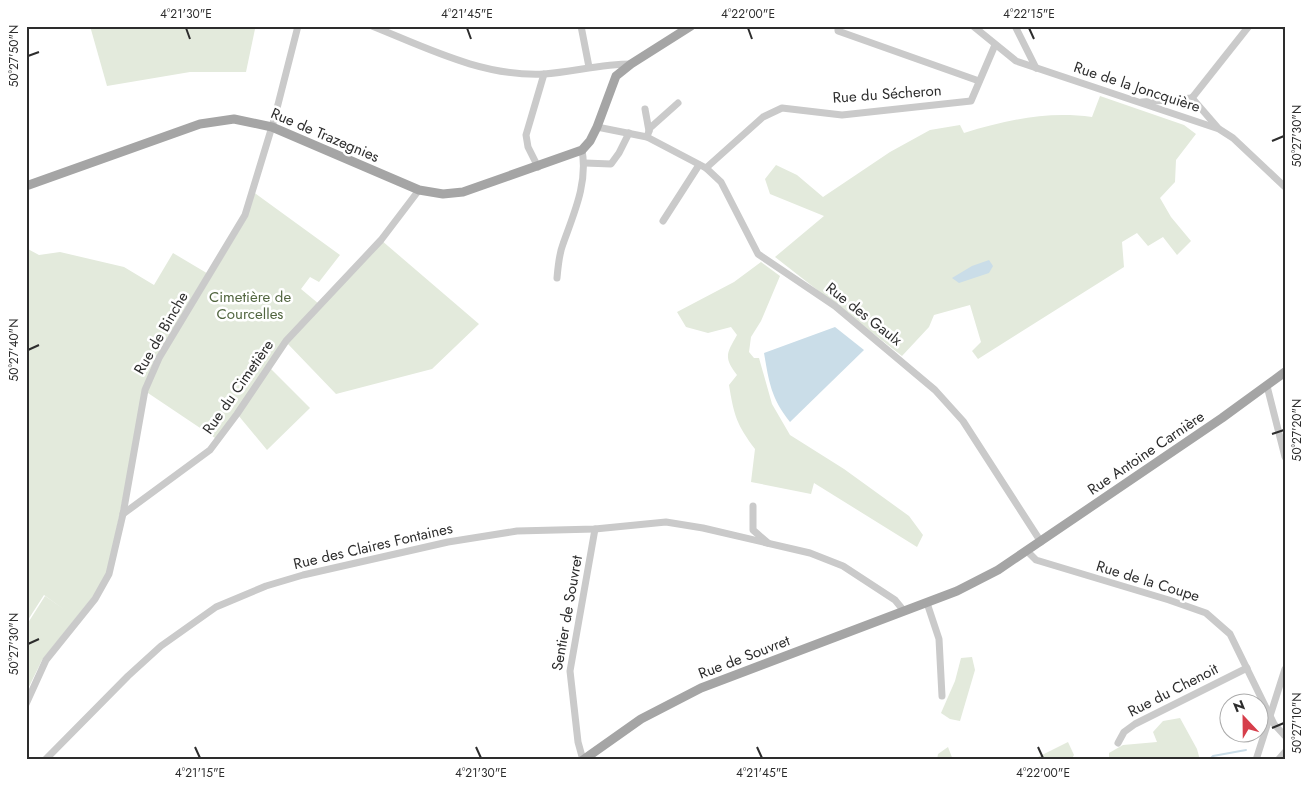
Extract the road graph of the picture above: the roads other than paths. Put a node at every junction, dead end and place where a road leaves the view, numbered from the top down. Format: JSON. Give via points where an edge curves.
{"nodes":[{"id":1,"x":298,"y":26,"type":"edge"},
{"id":2,"x":372,"y":26,"type":"edge"},
{"id":3,"x":581,"y":26,"type":"edge"},
{"id":4,"x":691,"y":26,"type":"edge"},
{"id":5,"x":838,"y":26,"type":"edge"},
{"id":6,"x":973,"y":26,"type":"edge"},
{"id":7,"x":1014,"y":26,"type":"edge"},
{"id":8,"x":1249,"y":26,"type":"edge"},
{"id":9,"x":994,"y":45,"type":"junction"},
{"id":10,"x":630,"y":64,"type":"junction"},
{"id":11,"x":589,"y":67,"type":"junction"},
{"id":12,"x":1036,"y":68,"type":"junction"},
{"id":13,"x":544,"y":74,"type":"junction"},
{"id":14,"x":979,"y":81,"type":"junction"},
{"id":15,"x":1192,"y":98,"type":"junction"},
{"id":16,"x":1138,"y":102,"type":"junction"},
{"id":17,"x":678,"y":103,"type":"dead end"},
{"id":18,"x":645,"y":109,"type":"dead end"},
{"id":19,"x":272,"y":126,"type":"junction"},
{"id":20,"x":598,"y":127,"type":"junction"},
{"id":21,"x":1219,"y":129,"type":"junction"},
{"id":22,"x":629,"y":133,"type":"junction"},
{"id":23,"x":648,"y":134,"type":"junction"},
{"id":24,"x":582,"y":150,"type":"junction"},
{"id":25,"x":585,"y":163,"type":"junction"},
{"id":26,"x":703,"y":166,"type":"junction"},
{"id":27,"x":538,"y":167,"type":"junction"},
{"id":28,"x":26,"y":186,"type":"edge"},
{"id":29,"x":1285,"y":187,"type":"edge"},
{"id":30,"x":419,"y":190,"type":"junction"},
{"id":31,"x":663,"y":221,"type":"dead end"},
{"id":32,"x":557,"y":278,"type":"dead end"},
{"id":33,"x":1285,"y":372,"type":"edge"},
{"id":34,"x":1267,"y":386,"type":"junction"},
{"id":35,"x":1283,"y":439,"type":"edge"},
{"id":36,"x":1285,"y":457,"type":"edge"},
{"id":37,"x":753,"y":506,"type":"dead end"},
{"id":38,"x":123,"y":514,"type":"junction"},
{"id":39,"x":596,"y":529,"type":"junction"},
{"id":40,"x":1041,"y":542,"type":"junction"},
{"id":41,"x":768,"y":543,"type":"junction"},
{"id":42,"x":1027,"y":551,"type":"junction"},
{"id":43,"x":927,"y":603,"type":"junction"},
{"id":44,"x":904,"y":611,"type":"junction"},
{"id":45,"x":1247,"y":668,"type":"junction"},
{"id":46,"x":1285,"y":669,"type":"edge"},
{"id":47,"x":942,"y":696,"type":"dead end"},
{"id":48,"x":26,"y":704,"type":"edge"},
{"id":49,"x":1270,"y":715,"type":"junction"},
{"id":50,"x":1285,"y":736,"type":"edge"},
{"id":51,"x":1118,"y":743,"type":"dead end"},
{"id":52,"x":1285,"y":752,"type":"edge"},
{"id":53,"x":45,"y":760,"type":"edge"},
{"id":54,"x":583,"y":760,"type":"edge"},
{"id":55,"x":1256,"y":760,"type":"edge"},
{"id":56,"x":1278,"y":760,"type":"edge"}],
"edges":[{"from":1,"to":19,"type":"street","name":"Rue de Binche"},
{"from":2,"to":13,"type":"street","via":[[471,65]]},
{"from":3,"to":11,"type":"street"},
{"from":4,"to":10,"type":"main road"},
{"from":5,"to":14,"type":"street","via":[[838,31]]},
{"from":6,"to":9,"type":"street","name":"Rue de la Joncquière"},
{"from":7,"to":12,"type":"street"},
{"from":8,"to":15,"type":"street"},
{"from":9,"to":12,"type":"street","name":"Rue de la Joncquière","via":[[1016,61]]},
{"from":9,"to":14,"type":"street","name":"Rue du Sécheron"},
{"from":10,"to":11,"type":"street"},
{"from":10,"to":20,"type":"main road","via":[[616,76]]},
{"from":11,"to":13,"type":"street"},
{"from":12,"to":16,"type":"street","name":"Rue de la Joncquière"},
{"from":13,"to":27,"type":"street","via":[[526,135]]},
{"from":14,"to":26,"type":"street","name":"Rue du Sécheron","via":[[971,101],[842,114],[782,108],[763,117]]},
{"from":15,"to":16,"type":"street"},
{"from":15,"to":21,"type":"street"},
{"from":16,"to":21,"type":"street","name":"Rue de la Joncquière"},
{"from":17,"to":23,"type":"street"},
{"from":18,"to":23,"type":"street"},
{"from":19,"to":28,"type":"main road","name":"Rue de Trazegnies","via":[[234,118],[200,124]]},
{"from":19,"to":30,"type":"main road","name":"Rue de Trazegnies"},
{"from":19,"to":38,"type":"street","name":"Rue de Binche","via":[[245,215],[149,379]]},
{"from":20,"to":22,"type":"street","name":"Rue des Gaulx"},
{"from":20,"to":24,"type":"main road"},
{"from":21,"to":29,"type":"street","name":"Rue de la Joncquière","via":[[1234,138]]},
{"from":22,"to":23,"type":"street","name":"Rue des Gaulx"},
{"from":22,"to":25,"type":"street","via":[[611,164]]},
{"from":23,"to":26,"type":"street","name":"Rue des Gaulx"},
{"from":24,"to":25,"type":"street"},
{"from":24,"to":27,"type":"main road","name":"Rue de Trazegnies"},
{"from":25,"to":32,"type":"street","via":[[580,198],[562,246]]},
{"from":26,"to":31,"type":"street"},
{"from":26,"to":40,"type":"street","name":"Rue des Gaulx","via":[[721,182],[758,254],[835,306],[904,362],[946,402],[963,421]]},
{"from":27,"to":30,"type":"main road","name":"Rue de Trazegnies","via":[[463,192],[443,194]]},
{"from":30,"to":38,"type":"street","name":"Rue du Cimetière","via":[[381,240],[286,341],[210,450]]},
{"from":33,"to":34,"type":"main road","name":"Rue Antoine Carnière"},
{"from":34,"to":35,"type":"street"},
{"from":34,"to":40,"type":"main road","name":"Rue Antoine Carnière"},
{"from":35,"to":36,"type":"street"},
{"from":37,"to":41,"type":"street","via":[[753,530]]},
{"from":38,"to":48,"type":"street","name":"Rue de Binche","via":[[106,580],[46,660]]},
{"from":39,"to":41,"type":"street","name":"Rue des Claires Fontaines","via":[[666,522]]},
{"from":39,"to":53,"type":"street","name":"Rue des Claires Fontaines","via":[[517,531],[448,542],[266,586],[216,607],[162,646]]},
{"from":39,"to":54,"type":"street","name":"Sentier de Souvret","via":[[570,671]]},
{"from":40,"to":42,"type":"main road","name":"Rue de Souvret"},
{"from":41,"to":44,"type":"street","name":"Rue des Claires Fontaines","via":[[810,553],[843,566],[895,600]]},
{"from":42,"to":43,"type":"main road","name":"Rue de Souvret","via":[[957,591]]},
{"from":42,"to":45,"type":"street","name":"Rue de la Coupe","via":[[1036,560],[1206,613],[1230,634]]},
{"from":43,"to":44,"type":"main road","name":"Rue de Souvret"},
{"from":43,"to":47,"type":"street","via":[[939,639]]},
{"from":44,"to":54,"type":"main road","name":"Rue de Souvret","via":[[701,688],[641,718]]},
{"from":45,"to":49,"type":"street","name":"Rue de la Coupe"},
{"from":45,"to":51,"type":"street","name":"Rue du Chenoit","via":[[1135,724],[1124,732]]},
{"from":46,"to":49,"type":"street"},
{"from":49,"to":50,"type":"street","name":"Rue de la Coupe"},
{"from":49,"to":55,"type":"street"},
{"from":52,"to":56,"type":"street"}]}
